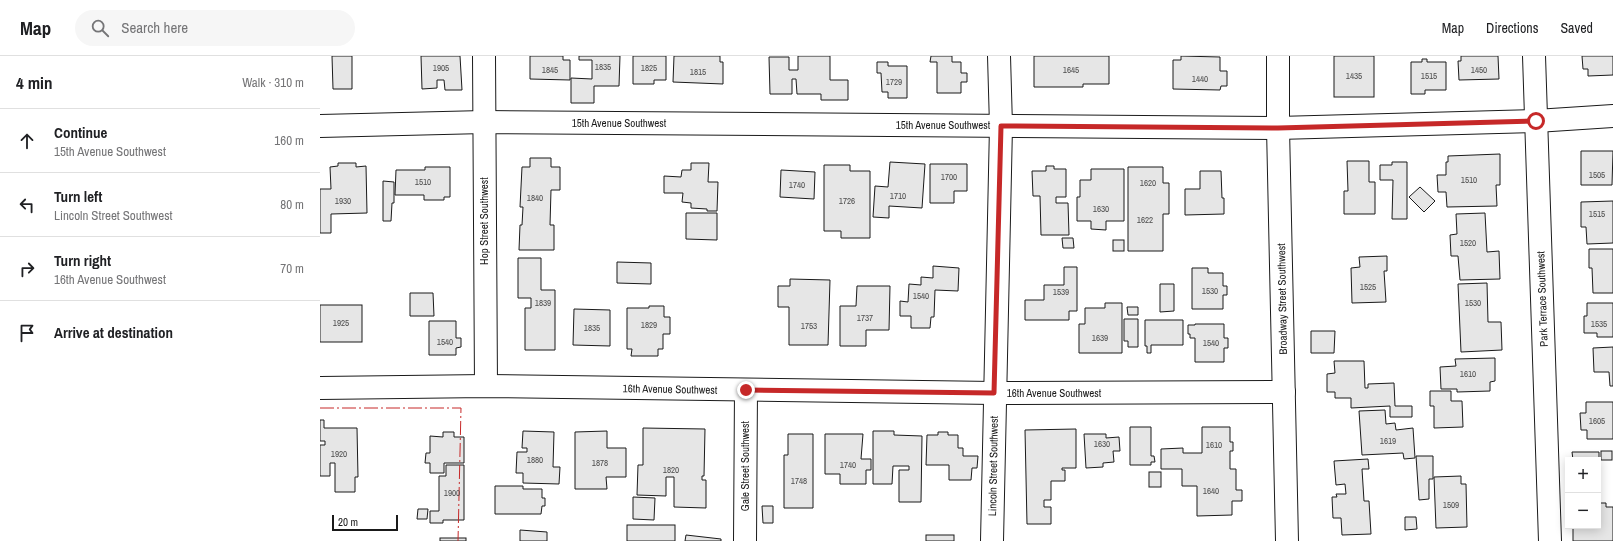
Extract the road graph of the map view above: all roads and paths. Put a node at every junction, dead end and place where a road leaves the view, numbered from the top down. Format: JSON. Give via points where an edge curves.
{"nodes":[{"id":1,"x":484,"y":56,"type":"edge"},
{"id":2,"x":999,"y":56,"type":"edge"},
{"id":3,"x":1278,"y":56,"type":"edge"},
{"id":4,"x":1534,"y":56,"type":"edge"},
{"id":5,"x":1613,"y":116,"type":"edge"},
{"id":6,"x":1536,"y":121,"type":"junction"},
{"id":7,"x":484,"y":122,"type":"junction"},
{"id":8,"x":320,"y":126,"type":"edge"},
{"id":9,"x":1001,"y":126,"type":"junction"},
{"id":10,"x":1278,"y":128,"type":"junction"},
{"id":11,"x":486,"y":386,"type":"junction"},
{"id":12,"x":320,"y":388,"type":"edge"},
{"id":13,"x":746,"y":390,"type":"junction"},
{"id":14,"x":1284,"y":392,"type":"junction"},
{"id":15,"x":994,"y":393,"type":"junction"},
{"id":16,"x":745,"y":541,"type":"edge"},
{"id":17,"x":992,"y":541,"type":"edge"},
{"id":18,"x":1287,"y":541,"type":"edge"},
{"id":19,"x":1550,"y":541,"type":"edge"}],
"edges":[{"from":1,"to":7,"type":"street","name":"Hop Street Southwest"},
{"from":2,"to":9,"type":"street","name":"Lincoln Street Southwest"},
{"from":3,"to":10,"type":"street","name":"Broadway Street Southwest"},
{"from":4,"to":6,"type":"street","name":"Park Terrace Southwest"},
{"from":5,"to":6,"type":"street","name":"15th Avenue Southwest"},
{"from":6,"to":10,"type":"street","name":"15th Avenue Southwest"},
{"from":6,"to":19,"type":"street","name":"Park Terrace Southwest"},
{"from":7,"to":8,"type":"street","name":"15th Avenue Southwest"},
{"from":7,"to":9,"type":"street","name":"15th Avenue Southwest"},
{"from":7,"to":11,"type":"street","name":"Hop Street Southwest"},
{"from":9,"to":10,"type":"street","name":"15th Avenue Southwest"},
{"from":9,"to":15,"type":"street","name":"Lincoln Street Southwest"},
{"from":10,"to":14,"type":"street","name":"Broadway Street Southwest"},
{"from":11,"to":12,"type":"street","name":"16th Avenue Southwest"},
{"from":11,"to":13,"type":"street","name":"16th Avenue Southwest"},
{"from":13,"to":15,"type":"street","name":"16th Avenue Southwest"},
{"from":13,"to":16,"type":"street","name":"Gale Street Southwest"},
{"from":14,"to":15,"type":"street","name":"16th Avenue Southwest"},
{"from":14,"to":18,"type":"street","name":"Broadway Street Southwest"},
{"from":15,"to":17,"type":"street","name":"Lincoln Street Southwest"}]}
